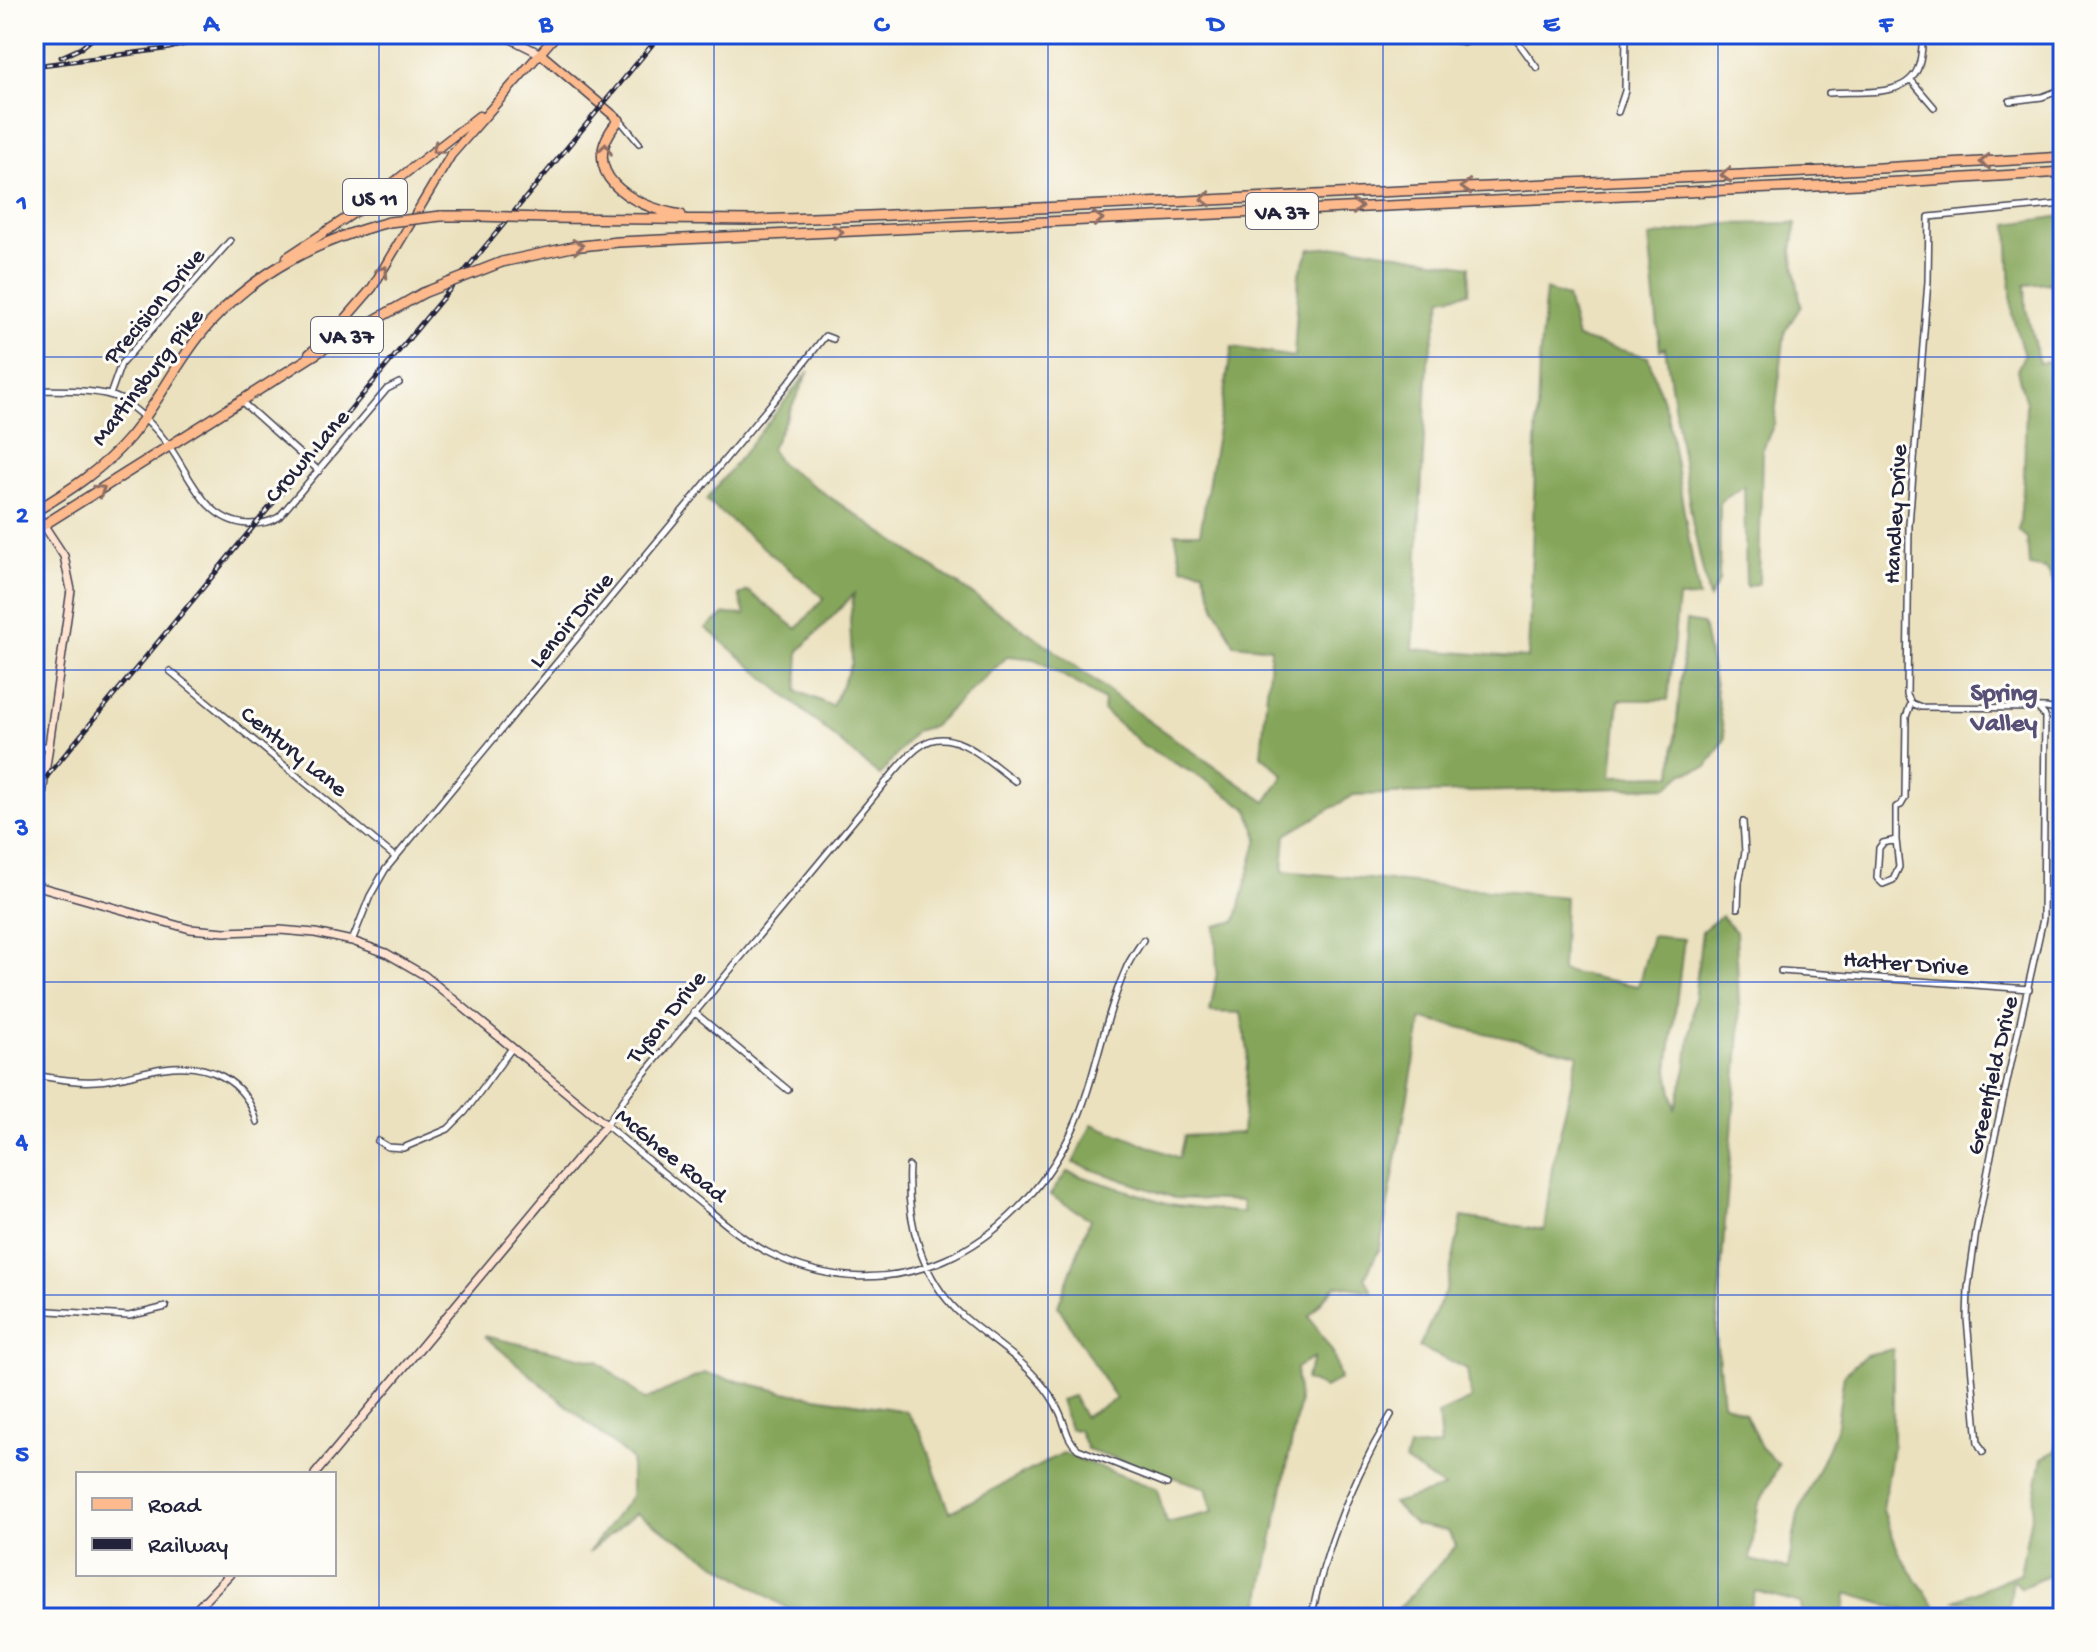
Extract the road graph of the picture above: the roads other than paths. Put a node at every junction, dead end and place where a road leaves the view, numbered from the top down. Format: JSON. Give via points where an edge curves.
{"nodes":[{"id":1,"x":501,"y":34,"type":"edge"},
{"id":2,"x":557,"y":34,"type":"edge"},
{"id":3,"x":1416,"y":34,"type":"edge"},
{"id":4,"x":1500,"y":34,"type":"edge"},
{"id":5,"x":1512,"y":34,"type":"edge"},
{"id":6,"x":1626,"y":34,"type":"edge"},
{"id":7,"x":1923,"y":34,"type":"edge"},
{"id":8,"x":541,"y":54,"type":"junction"},
{"id":9,"x":1537,"y":68,"type":"dead end"},
{"id":10,"x":1911,"y":80,"type":"junction"},
{"id":11,"x":2063,"y":89,"type":"edge"},
{"id":12,"x":1829,"y":93,"type":"dead end"},
{"id":13,"x":498,"y":100,"type":"junction"},
{"id":14,"x":2010,"y":101,"type":"dead end"},
{"id":15,"x":1934,"y":107,"type":"dead end"},
{"id":16,"x":1618,"y":112,"type":"dead end"},
{"id":17,"x":619,"y":120,"type":"junction"},
{"id":18,"x":639,"y":143,"type":"dead end"},
{"id":19,"x":2063,"y":157,"type":"edge"},
{"id":20,"x":2063,"y":172,"type":"edge"},
{"id":21,"x":2063,"y":204,"type":"edge"},
{"id":22,"x":869,"y":216,"type":"junction"},
{"id":23,"x":230,"y":241,"type":"dead end"},
{"id":24,"x":248,"y":287,"type":"junction"},
{"id":25,"x":833,"y":339,"type":"dead end"},
{"id":26,"x":273,"y":381,"type":"junction"},
{"id":27,"x":399,"y":383,"type":"dead end"},
{"id":28,"x":34,"y":390,"type":"edge"},
{"id":29,"x":110,"y":395,"type":"junction"},
{"id":30,"x":242,"y":401,"type":"junction"},
{"id":31,"x":145,"y":417,"type":"junction"},
{"id":32,"x":169,"y":447,"type":"junction"},
{"id":33,"x":319,"y":471,"type":"junction"},
{"id":34,"x":34,"y":512,"type":"edge"},
{"id":35,"x":44,"y":524,"type":"junction"},
{"id":36,"x":34,"y":531,"type":"edge"},
{"id":37,"x":170,"y":671,"type":"dead end"},
{"id":38,"x":1911,"y":703,"type":"junction"},
{"id":39,"x":2038,"y":708,"type":"junction"},
{"id":40,"x":2063,"y":711,"type":"edge"},
{"id":41,"x":47,"y":746,"type":"junction"},
{"id":42,"x":34,"y":747,"type":"edge"},
{"id":43,"x":1015,"y":781,"type":"dead end"},
{"id":44,"x":1743,"y":822,"type":"dead end"},
{"id":45,"x":1896,"y":840,"type":"junction"},
{"id":46,"x":34,"y":851,"type":"edge"},
{"id":47,"x":395,"y":857,"type":"junction"},
{"id":48,"x":34,"y":885,"type":"edge"},
{"id":49,"x":1738,"y":908,"type":"dead end"},
{"id":50,"x":1143,"y":940,"type":"dead end"},
{"id":51,"x":352,"y":941,"type":"junction"},
{"id":52,"x":1781,"y":971,"type":"dead end"},
{"id":53,"x":2029,"y":989,"type":"junction"},
{"id":54,"x":694,"y":1012,"type":"junction"},
{"id":55,"x":512,"y":1048,"type":"junction"},
{"id":56,"x":34,"y":1075,"type":"edge"},
{"id":57,"x":788,"y":1090,"type":"dead end"},
{"id":58,"x":257,"y":1122,"type":"dead end"},
{"id":59,"x":606,"y":1125,"type":"junction"},
{"id":60,"x":378,"y":1141,"type":"dead end"},
{"id":61,"x":909,"y":1166,"type":"dead end"},
{"id":62,"x":927,"y":1267,"type":"junction"},
{"id":63,"x":166,"y":1307,"type":"dead end"},
{"id":64,"x":34,"y":1310,"type":"edge"},
{"id":65,"x":1391,"y":1415,"type":"dead end"},
{"id":66,"x":1983,"y":1452,"type":"dead end"},
{"id":67,"x":317,"y":1472,"type":"edge"},
{"id":68,"x":1167,"y":1484,"type":"dead end"},
{"id":69,"x":228,"y":1576,"type":"edge"},
{"id":70,"x":188,"y":1618,"type":"edge"},
{"id":71,"x":1311,"y":1618,"type":"edge"}],
"edges":[{"from":1,"to":8,"type":"street"},
{"from":2,"to":8,"type":"main road","number":"US 11"},
{"from":3,"to":4,"type":"street","via":[[1466,42]]},
{"from":5,"to":9,"type":"street"},
{"from":6,"to":16,"type":"street","via":[[1625,91]]},
{"from":7,"to":10,"type":"street","via":[[1920,65]]},
{"from":8,"to":13,"type":"main road","number":"US 11"},
{"from":8,"to":17,"type":"main road"},
{"from":10,"to":12,"type":"street","via":[[1893,89]]},
{"from":10,"to":15,"type":"street"},
{"from":11,"to":14,"type":"street"},
{"from":13,"to":24,"type":"main road","number":"US 11","one_way":true,"via":[[357,211]]},
{"from":26,"to":13,"type":"main road","number":"US 11","one_way":true,"via":[[327,339],[360,303],[390,261],[441,168]]},
{"from":17,"to":18,"type":"street"},
{"from":22,"to":17,"type":"highway","one_way":true,"via":[[693,216],[649,206],[617,189],[605,172],[604,142]]},
{"from":19,"to":22,"type":"highway","number":"VA 37","one_way":true},
{"from":26,"to":20,"type":"highway","number":"VA 37","one_way":true,"bridge":true,"via":[[423,293],[502,262],[618,242]]},
{"from":21,"to":38,"type":"street","name":"Handley Drive","via":[[1929,217],[1909,525]]},
{"from":22,"to":24,"type":"highway","number":"VA 37","bridge":true,"via":[[441,216],[389,222],[339,236]]},
{"from":23,"to":29,"type":"street","name":"Precision Drive","via":[[121,364]]},
{"from":24,"to":31,"type":"highway","name":"Martinsburg Pike","number":"US 11","via":[[197,339]]},
{"from":25,"to":47,"type":"street","name":"Lenoir Drive","via":[[825,336]]},
{"from":26,"to":30,"type":"highway","name":"Martinsburg Pike","number":"US 11"},
{"from":27,"to":33,"type":"street","name":"Crown Lane","via":[[387,389]]},
{"from":28,"to":29,"type":"street"},
{"from":29,"to":31,"type":"street","name":"Crown Lane"},
{"from":30,"to":32,"type":"highway","name":"Martinsburg Pike","number":"US 11"},
{"from":30,"to":33,"type":"street"},
{"from":31,"to":32,"type":"street","name":"Crown Lane"},
{"from":31,"to":34,"type":"highway","name":"Martinsburg Pike","number":"US 11","via":[[94,472]]},
{"from":32,"to":33,"type":"street","name":"Crown Lane","via":[[211,509],[243,524],[279,517]]},
{"from":35,"to":32,"type":"highway","name":"Martinsburg Pike","number":"US 11","one_way":true},
{"from":34,"to":35,"type":"street"},
{"from":35,"to":36,"type":"highway","name":"Martinsburg Pike","number":"US 11"},
{"from":35,"to":41,"type":"street","via":[[64,556],[71,585]]},
{"from":37,"to":47,"type":"street","name":"Century Lane"},
{"from":38,"to":39,"type":"street"},
{"from":38,"to":45,"type":"street","name":"Handley Drive","via":[[1906,717],[1905,798],[1896,807]]},
{"from":39,"to":40,"type":"street"},
{"from":39,"to":53,"type":"street","name":"Greenfield Drive","via":[[2045,716],[2044,903]]},
{"from":41,"to":42,"type":"street"},
{"from":41,"to":46,"type":"street"},
{"from":43,"to":54,"type":"street","name":"Tyson Drive","via":[[958,741],[937,739],[921,745]]},
{"from":44,"to":49,"type":"street"},
{"from":45,"to":45,"type":"street","name":"Handley Drive","via":[[1899,867],[1893,880],[1883,884],[1877,878],[1879,848]]},
{"from":47,"to":51,"type":"street","name":"Lenoir Drive","via":[[370,896]]},
{"from":48,"to":51,"type":"street","name":"McGhee Road","via":[[190,929],[280,930]]},
{"from":50,"to":62,"type":"street","name":"McGhee Road","via":[[1121,982],[1080,1112],[1048,1172],[1001,1226],[960,1254]]},
{"from":51,"to":55,"type":"street","name":"McGhee Road","via":[[412,967]]},
{"from":52,"to":53,"type":"street","name":"Hatter Drive"},
{"from":53,"to":66,"type":"street","name":"Greenfield Drive","via":[[1970,1272],[1967,1319]]},
{"from":54,"to":57,"type":"street"},
{"from":54,"to":59,"type":"street","name":"Tyson Drive"},
{"from":55,"to":59,"type":"street","name":"McGhee Road"},
{"from":55,"to":60,"type":"street","via":[[448,1129],[403,1148]]},
{"from":56,"to":58,"type":"street","via":[[88,1082],[167,1068],[198,1069],[236,1084]]},
{"from":59,"to":62,"type":"street","name":"McGhee Road","via":[[747,1241],[783,1260],[854,1276]]},
{"from":59,"to":67,"type":"street","name":"Tyson Drive"},
{"from":61,"to":62,"type":"street","via":[[911,1217]]},
{"from":62,"to":68,"type":"street","via":[[961,1314],[1039,1381],[1073,1445]]},
{"from":63,"to":64,"type":"street","via":[[129,1316]]},
{"from":65,"to":71,"type":"street","via":[[1333,1537]]},
{"from":69,"to":70,"type":"street"}]}
